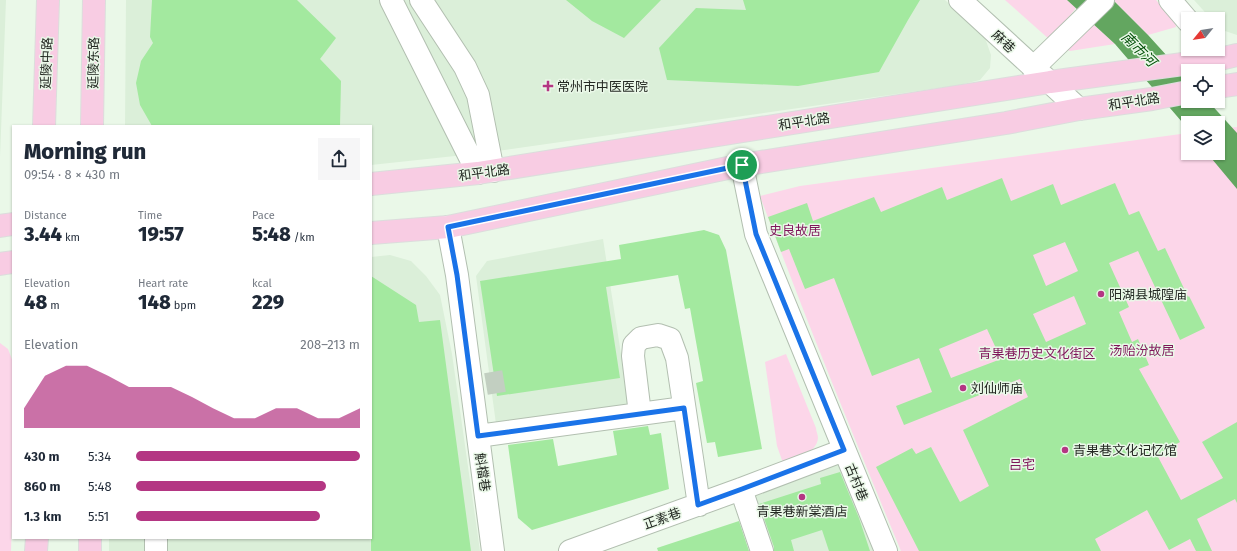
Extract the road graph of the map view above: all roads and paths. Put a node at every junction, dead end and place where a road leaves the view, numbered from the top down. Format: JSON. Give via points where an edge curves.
{"nodes":[{"id":1,"x":48,"y":0,"type":"edge"},
{"id":2,"x":94,"y":0,"type":"edge"},
{"id":3,"x":390,"y":0,"type":"edge"},
{"id":4,"x":421,"y":0,"type":"edge"},
{"id":5,"x":960,"y":0,"type":"edge"},
{"id":6,"x":1103,"y":0,"type":"edge"},
{"id":7,"x":1170,"y":0,"type":"edge"},
{"id":8,"x":1181,"y":13,"type":"edge"},
{"id":9,"x":1215,"y":56,"type":"edge"},
{"id":10,"x":1033,"y":68,"type":"junction"},
{"id":11,"x":1050,"y":82,"type":"junction"},
{"id":12,"x":1237,"y":84,"type":"edge"},
{"id":13,"x":1225,"y":86,"type":"edge"},
{"id":14,"x":1181,"y":93,"type":"edge"},
{"id":15,"x":1079,"y":109,"type":"junction"},
{"id":16,"x":44,"y":125,"type":"edge"},
{"id":17,"x":92,"y":125,"type":"edge"},
{"id":18,"x":742,"y":165,"type":"junction"},
{"id":19,"x":485,"y":172,"type":"junction"},
{"id":20,"x":372,"y":184,"type":"edge"},
{"id":21,"x":12,"y":224,"type":"edge"},
{"id":22,"x":0,"y":226,"type":"edge"},
{"id":23,"x":448,"y":227,"type":"junction"},
{"id":24,"x":372,"y":233,"type":"edge"},
{"id":25,"x":12,"y":262,"type":"edge"},
{"id":26,"x":0,"y":264,"type":"edge"},
{"id":27,"x":684,"y":408,"type":"junction"},
{"id":28,"x":640,"y":414,"type":"junction"},
{"id":29,"x":478,"y":436,"type":"junction"},
{"id":30,"x":844,"y":450,"type":"junction"},
{"id":31,"x":742,"y":489,"type":"junction"},
{"id":32,"x":698,"y":505,"type":"junction"},
{"id":33,"x":37,"y":539,"type":"edge"},
{"id":34,"x":90,"y":539,"type":"edge"},
{"id":35,"x":156,"y":539,"type":"edge"},
{"id":36,"x":36,"y":551,"type":"edge"},
{"id":37,"x":90,"y":551,"type":"edge"},
{"id":38,"x":156,"y":551,"type":"edge"},
{"id":39,"x":494,"y":551,"type":"edge"},
{"id":40,"x":570,"y":551,"type":"edge"},
{"id":41,"x":762,"y":551,"type":"edge"},
{"id":42,"x":886,"y":551,"type":"edge"}],
"edges":[{"from":1,"to":16,"type":"main road","name":"延陵中路"},
{"from":2,"to":17,"type":"main road","name":"延陵东路"},
{"from":3,"to":19,"type":"street"},
{"from":4,"to":19,"type":"street","via":[[465,67],[478,95]]},
{"from":5,"to":10,"type":"street","name":"麻巷"},
{"from":6,"to":10,"type":"street"},
{"from":7,"to":8,"type":"street"},
{"from":9,"to":11,"type":"main road","name":"和平北路","via":[[1187,63]]},
{"from":10,"to":11,"type":"street","name":"麻巷"},
{"from":11,"to":15,"type":"street","name":"麻巷"},
{"from":11,"to":19,"type":"main road","name":"和平北路"},
{"from":12,"to":13,"type":"main road"},
{"from":14,"to":15,"type":"main road","name":"和平北路"},
{"from":15,"to":18,"type":"main road","name":"和平北路"},
{"from":18,"to":23,"type":"main road","name":"和平北路"},
{"from":18,"to":30,"type":"street","name":"古村巷","via":[[756,234]]},
{"from":19,"to":20,"type":"main road","name":"和平北路"},
{"from":21,"to":22,"type":"main road"},
{"from":23,"to":24,"type":"main road","name":"和平北路"},
{"from":23,"to":29,"type":"street","name":"斛檔巷","via":[[479,385]]},
{"from":25,"to":26,"type":"main road"},
{"from":27,"to":28,"type":"street"},
{"from":27,"to":28,"type":"street","via":[[677,358],[670,339],[658,335],[640,338],[634,345]]},
{"from":27,"to":32,"type":"street"},
{"from":28,"to":29,"type":"street"},
{"from":29,"to":39,"type":"street","name":"斛檔巷"},
{"from":30,"to":31,"type":"street","name":"正素巷"},
{"from":30,"to":42,"type":"street","name":"古村巷"},
{"from":31,"to":32,"type":"street","name":"正素巷"},
{"from":31,"to":41,"type":"street"},
{"from":32,"to":40,"type":"street","name":"正素巷"},
{"from":33,"to":36,"type":"main road"},
{"from":34,"to":37,"type":"main road"},
{"from":35,"to":38,"type":"street"}]}
